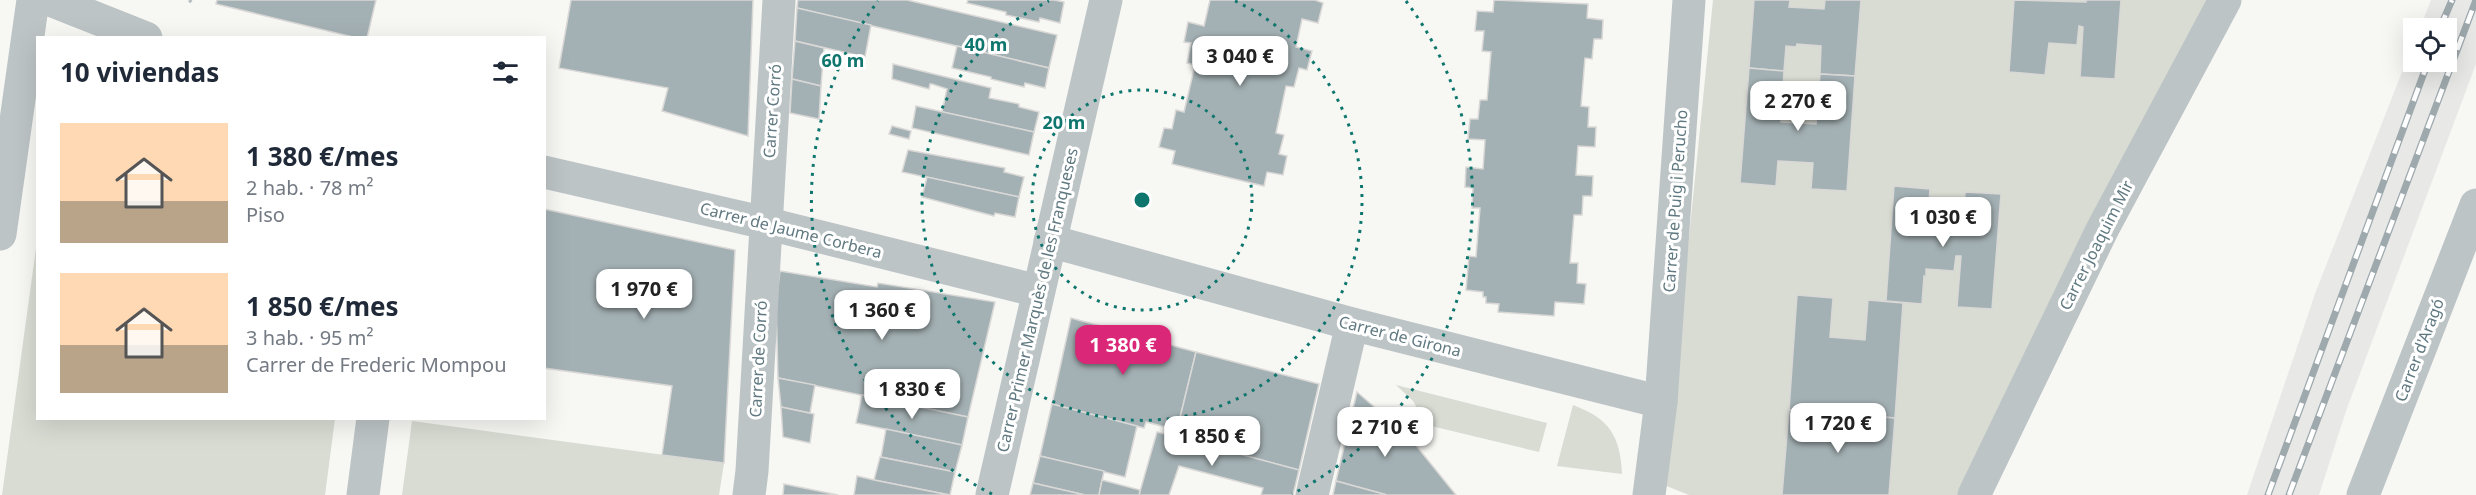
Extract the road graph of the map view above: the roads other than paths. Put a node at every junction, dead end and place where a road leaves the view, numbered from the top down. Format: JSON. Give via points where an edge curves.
{"nodes":[{"id":1,"x":33,"y":0,"type":"edge"},
{"id":2,"x":50,"y":0,"type":"edge"},
{"id":3,"x":779,"y":0,"type":"edge"},
{"id":4,"x":1106,"y":0,"type":"edge"},
{"id":5,"x":1689,"y":0,"type":"edge"},
{"id":6,"x":2225,"y":0,"type":"edge"},
{"id":7,"x":141,"y":36,"type":"edge"},
{"id":8,"x":546,"y":172,"type":"edge"},
{"id":9,"x":2476,"y":205,"type":"edge"},
{"id":10,"x":765,"y":222,"type":"junction"},
{"id":11,"x":0,"y":234,"type":"edge"},
{"id":12,"x":1050,"y":242,"type":"junction"},
{"id":13,"x":1038,"y":291,"type":"junction"},
{"id":14,"x":1352,"y":324,"type":"junction"},
{"id":15,"x":1661,"y":402,"type":"junction"},
{"id":16,"x":373,"y":420,"type":"edge"},
{"id":17,"x":363,"y":495,"type":"edge"},
{"id":18,"x":749,"y":495,"type":"edge"},
{"id":19,"x":992,"y":495,"type":"edge"},
{"id":20,"x":1312,"y":495,"type":"edge"},
{"id":21,"x":1649,"y":495,"type":"edge"},
{"id":22,"x":1974,"y":495,"type":"edge"},
{"id":23,"x":2363,"y":495,"type":"edge"}],
"edges":[{"from":1,"to":11,"type":"street"},
{"from":2,"to":7,"type":"street"},
{"from":3,"to":10,"type":"street","name":"Carrer Corró"},
{"from":4,"to":12,"type":"street","name":"Carrer Primer Marquès de les Franqueses"},
{"from":5,"to":15,"type":"street","name":"Carrer de Puig i Perucho"},
{"from":6,"to":22,"type":"street","name":"Carrer Joaquim Mir","via":[[2102,230]]},
{"from":8,"to":10,"type":"street","name":"Carrer de Jaume Corbera"},
{"from":9,"to":23,"type":"street","name":"Carrer d'Aragó"},
{"from":10,"to":13,"type":"street","name":"Carrer de Jaume Corbera"},
{"from":10,"to":18,"type":"street","name":"Carrer de Corró"},
{"from":12,"to":13,"type":"street","name":"Carrer Primer Marquès de les Franqueses"},
{"from":12,"to":14,"type":"street","name":"Carrer de Girona"},
{"from":13,"to":19,"type":"street","name":"Carrer Primer Marquès de les Franqueses"},
{"from":14,"to":15,"type":"street","name":"Carrer de Girona"},
{"from":14,"to":20,"type":"street"},
{"from":15,"to":21,"type":"street"},
{"from":16,"to":17,"type":"street"}]}
